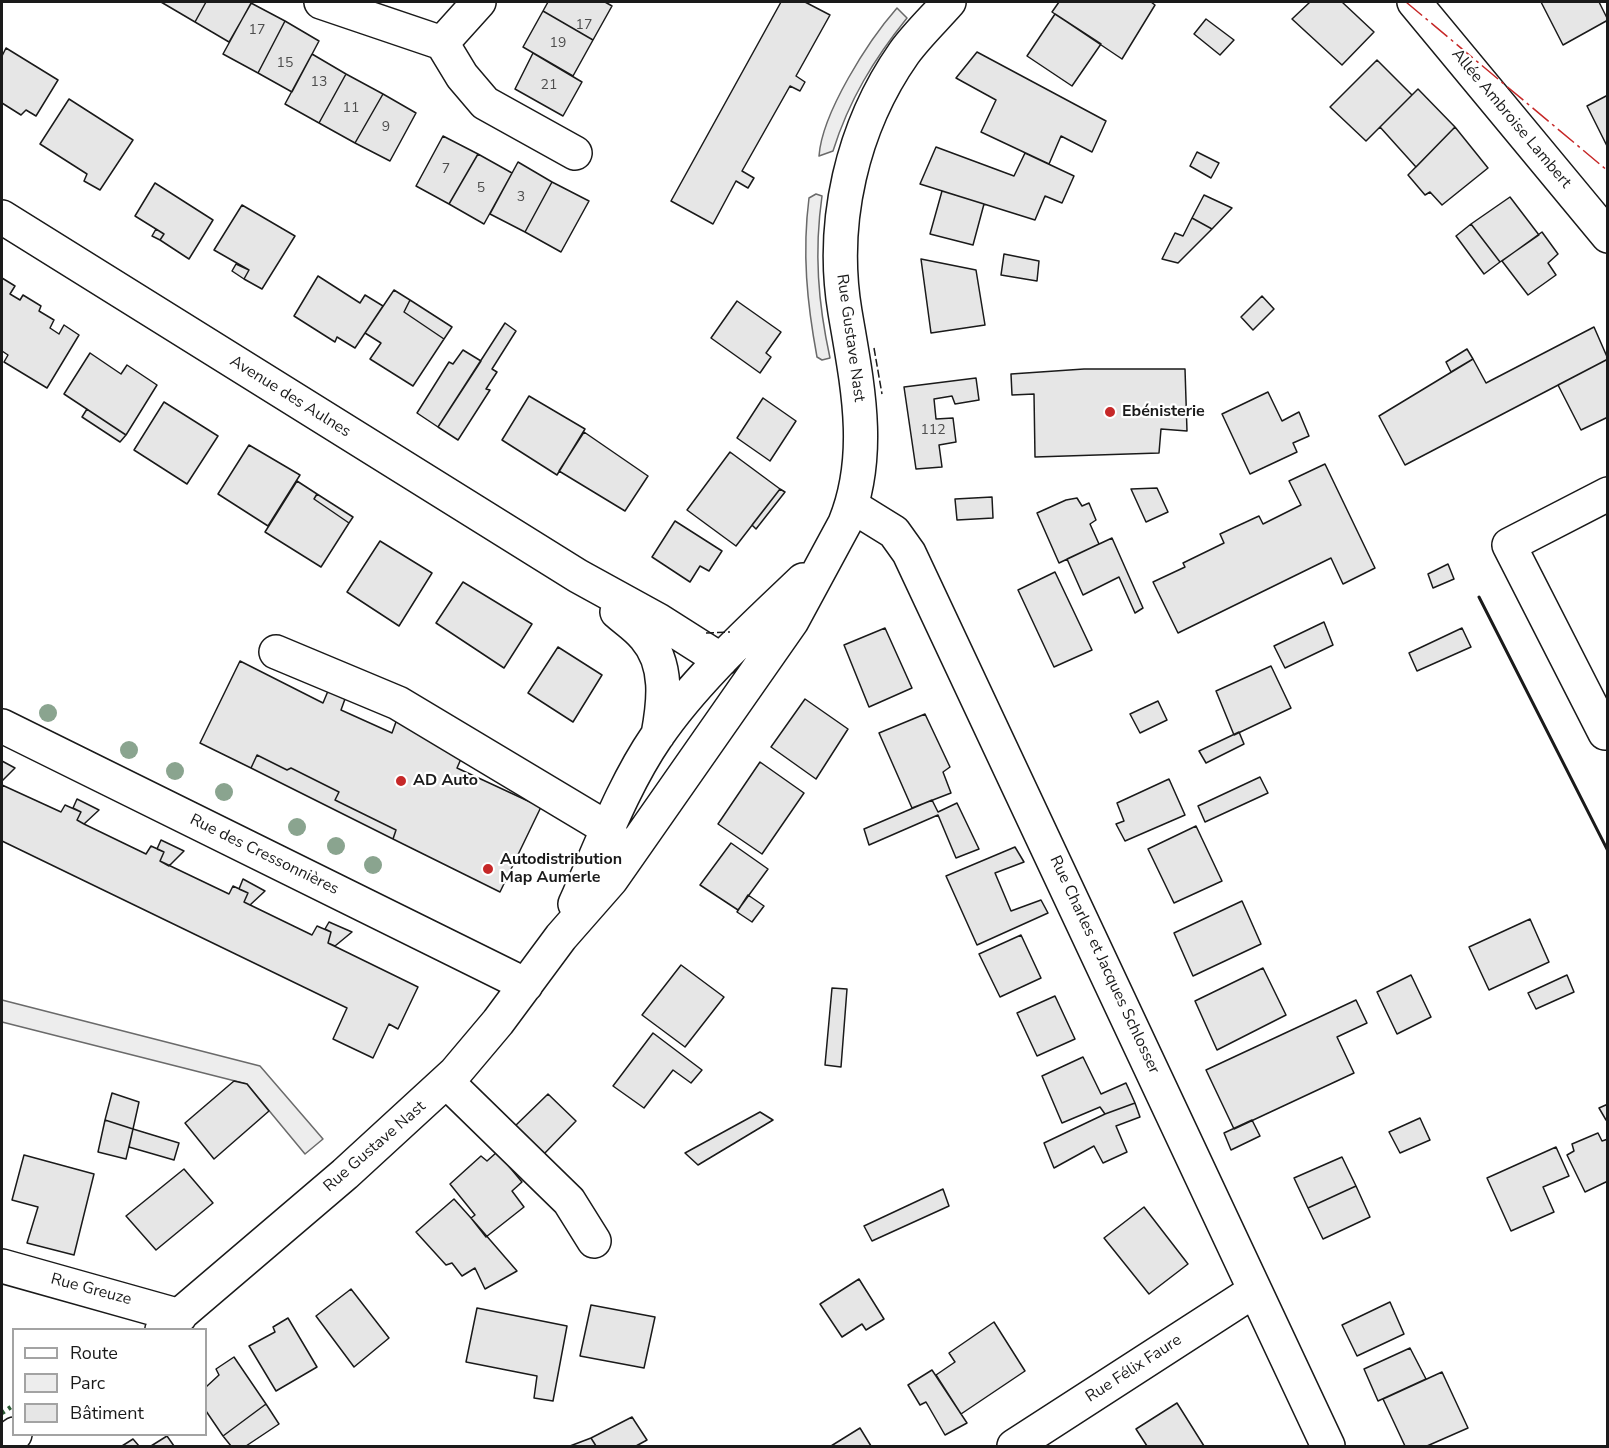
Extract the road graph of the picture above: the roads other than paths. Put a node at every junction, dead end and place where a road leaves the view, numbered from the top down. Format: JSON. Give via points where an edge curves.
{"nodes":[{"id":1,"x":321,"y":2,"type":"edge"},
{"id":2,"x":479,"y":2,"type":"edge"},
{"id":3,"x":1414,"y":2,"type":"edge"},
{"id":4,"x":946,"y":3,"type":"edge"},
{"id":5,"x":442,"y":43,"type":"junction"},
{"id":6,"x":575,"y":153,"type":"dead end"},
{"id":7,"x":2,"y":217,"type":"edge"},
{"id":8,"x":1608,"y":236,"type":"edge"},
{"id":9,"x":1608,"y":494,"type":"edge"},
{"id":10,"x":852,"y":506,"type":"junction"},
{"id":11,"x":828,"y":555,"type":"junction"},
{"id":12,"x":578,"y":576,"type":"junction"},
{"id":13,"x":276,"y":652,"type":"dead end"},
{"id":14,"x":721,"y":660,"type":"junction"},
{"id":15,"x":2,"y":726,"type":"edge"},
{"id":16,"x":1605,"y":733,"type":"dead end"},
{"id":17,"x":658,"y":735,"type":"junction"},
{"id":18,"x":610,"y":830,"type":"junction"},
{"id":19,"x":611,"y":880,"type":"junction"},
{"id":20,"x":561,"y":937,"type":"junction"},
{"id":21,"x":526,"y":985,"type":"junction"},
{"id":22,"x":447,"y":1082,"type":"junction"},
{"id":23,"x":594,"y":1241,"type":"dead end"},
{"id":24,"x":2,"y":1266,"type":"edge"},
{"id":25,"x":1254,"y":1291,"type":"junction"},
{"id":26,"x":171,"y":1323,"type":"edge"},
{"id":27,"x":1014,"y":1446,"type":"edge"},
{"id":28,"x":1328,"y":1446,"type":"edge"}],
"edges":[{"from":1,"to":5,"type":"street"},
{"from":2,"to":5,"type":"street"},
{"from":3,"to":8,"type":"street","name":"Allée Ambroise Lambert"},
{"from":4,"to":10,"type":"street","name":"Rue Gustave Nast","via":[[906,51],[871,110],[842,210],[840,261],[862,429]]},
{"from":5,"to":6,"type":"street","via":[[485,103]]},
{"from":7,"to":12,"type":"street","name":"Avenue des Aulnes"},
{"from":9,"to":16,"type":"street","via":[[1509,545]]},
{"from":10,"to":11,"type":"street","name":"Rue Gustave Nast"},
{"from":10,"to":25,"type":"street","name":"Rue Charles et Jacques Schlosser","via":[[894,532],[909,554]]},
{"from":11,"to":14,"type":"street","name":"Rue Gustave Nast"},
{"from":11,"to":19,"type":"street","name":"Rue Gustave Nast","via":[[792,621]]},
{"from":12,"to":14,"type":"street","name":"Avenue des Aulnes"},
{"from":12,"to":17,"type":"street","name":"Avenue des Aulnes","via":[[646,638],[663,680],[664,704]]},
{"from":13,"to":18,"type":"street","via":[[398,703]]},
{"from":14,"to":17,"type":"street","name":"Rue Gustave Nast"},
{"from":14,"to":19,"type":"street","name":"Rue Gustave Nast","via":[[726,678],[720,693],[659,778]]},
{"from":15,"to":21,"type":"street","name":"Rue des Cressonnières"},
{"from":17,"to":18,"type":"street","name":"Rue Gustave Nast","via":[[637,769]]},
{"from":18,"to":20,"type":"street","name":"Rue Gustave Nast"},
{"from":19,"to":20,"type":"street","name":"Rue Gustave Nast"},
{"from":20,"to":21,"type":"street","name":"Rue Gustave Nast"},
{"from":21,"to":22,"type":"street","name":"Rue Gustave Nast"},
{"from":22,"to":23,"type":"street","via":[[569,1201]]},
{"from":22,"to":26,"type":"street","name":"Rue Gustave Nast"},
{"from":24,"to":26,"type":"street","name":"Rue Greuze"},
{"from":25,"to":27,"type":"street","name":"Rue Félix Faure"},
{"from":25,"to":28,"type":"street","name":"Rue Charles et Jacques Schlosser"}]}
